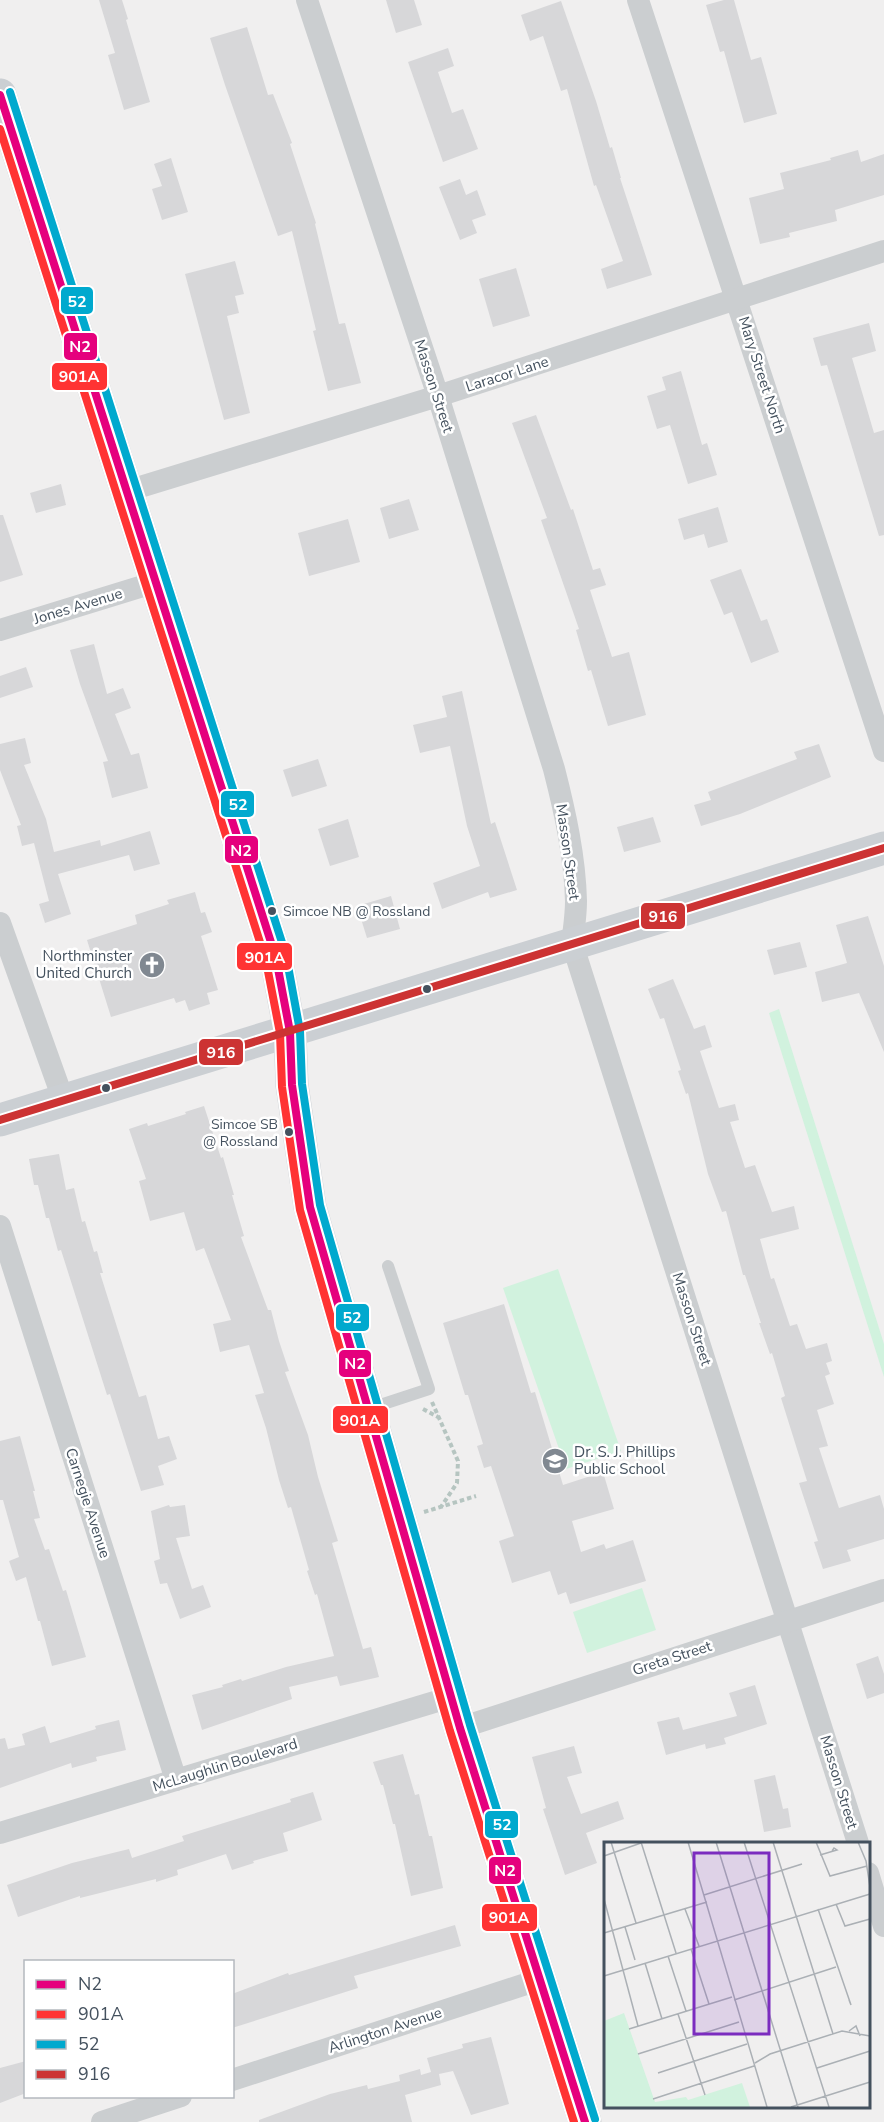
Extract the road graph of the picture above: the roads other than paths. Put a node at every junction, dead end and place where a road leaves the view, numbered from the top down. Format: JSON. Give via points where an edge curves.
{"nodes":[{"id":1,"x":307,"y":0,"type":"edge"},
{"id":2,"x":638,"y":0,"type":"edge"},
{"id":3,"x":0,"y":95,"type":"edge"},
{"id":4,"x":884,"y":251,"type":"edge"},
{"id":5,"x":737,"y":298,"type":"junction"},
{"id":6,"x":438,"y":396,"type":"junction"},
{"id":7,"x":127,"y":491,"type":"junction"},
{"id":8,"x":156,"y":582,"type":"junction"},
{"id":9,"x":0,"y":630,"type":"edge"},
{"id":10,"x":884,"y":751,"type":"edge"},
{"id":11,"x":884,"y":848,"type":"edge"},
{"id":12,"x":0,"y":922,"type":"edge"},
{"id":13,"x":572,"y":943,"type":"junction"},
{"id":14,"x":290,"y":1032,"type":"junction"},
{"id":15,"x":63,"y":1099,"type":"junction"},
{"id":16,"x":0,"y":1120,"type":"edge"},
{"id":17,"x":0,"y":1226,"type":"edge"},
{"id":18,"x":388,"y":1266,"type":"dead end"},
{"id":19,"x":367,"y":1409,"type":"junction"},
{"id":20,"x":884,"y":1590,"type":"edge"},
{"id":21,"x":788,"y":1620,"type":"junction"},
{"id":22,"x":451,"y":1697,"type":"junction"},
{"id":23,"x":460,"y":1728,"type":"junction"},
{"id":24,"x":176,"y":1780,"type":"junction"},
{"id":25,"x":0,"y":1833,"type":"edge"},
{"id":26,"x":858,"y":1842,"type":"edge"},
{"id":27,"x":869,"y":1879,"type":"edge"},
{"id":28,"x":884,"y":1926,"type":"edge"},
{"id":29,"x":538,"y":1980,"type":"junction"},
{"id":30,"x":234,"y":2079,"type":"edge"},
{"id":31,"x":178,"y":2098,"type":"edge"},
{"id":32,"x":102,"y":2122,"type":"edge"},
{"id":33,"x":585,"y":2122,"type":"edge"}],
"edges":[{"from":1,"to":6,"type":"street","name":"Masson Street"},
{"from":2,"to":5,"type":"street","name":"Mary Street North"},
{"from":3,"to":7,"type":"main road"},
{"from":4,"to":5,"type":"street","name":"Laracor Lane"},
{"from":5,"to":6,"type":"street","name":"Laracor Lane"},
{"from":5,"to":10,"type":"street","name":"Mary Street North"},
{"from":6,"to":7,"type":"street","name":"Laracor Lane"},
{"from":6,"to":13,"type":"street","name":"Masson Street","via":[[566,815],[576,902]]},
{"from":7,"to":8,"type":"main road"},
{"from":8,"to":9,"type":"street","name":"Jones Avenue"},
{"from":8,"to":14,"type":"main road","via":[[276,958]]},
{"from":11,"to":13,"type":"main road"},
{"from":12,"to":15,"type":"street"},
{"from":13,"to":14,"type":"main road"},
{"from":13,"to":21,"type":"street","name":"Masson Street"},
{"from":14,"to":15,"type":"main road"},
{"from":14,"to":19,"type":"main road","via":[[292,1085],[309,1207]]},
{"from":15,"to":16,"type":"main road"},
{"from":17,"to":24,"type":"street","name":"Carnegie Avenue"},
{"from":18,"to":19,"type":"lane","via":[[429,1389]]},
{"from":19,"to":22,"type":"main road"},
{"from":20,"to":21,"type":"street","name":"Greta Street"},
{"from":21,"to":23,"type":"street","name":"Greta Street"},
{"from":21,"to":26,"type":"street","name":"Masson Street"},
{"from":22,"to":23,"type":"main road"},
{"from":22,"to":24,"type":"street","name":"McLaughlin Boulevard"},
{"from":23,"to":29,"type":"main road"},
{"from":24,"to":25,"type":"street","name":"McLaughlin Boulevard"},
{"from":27,"to":28,"type":"street"},
{"from":29,"to":30,"type":"street","name":"Arlington Avenue"},
{"from":29,"to":33,"type":"main road"},
{"from":31,"to":32,"type":"street"}]}
